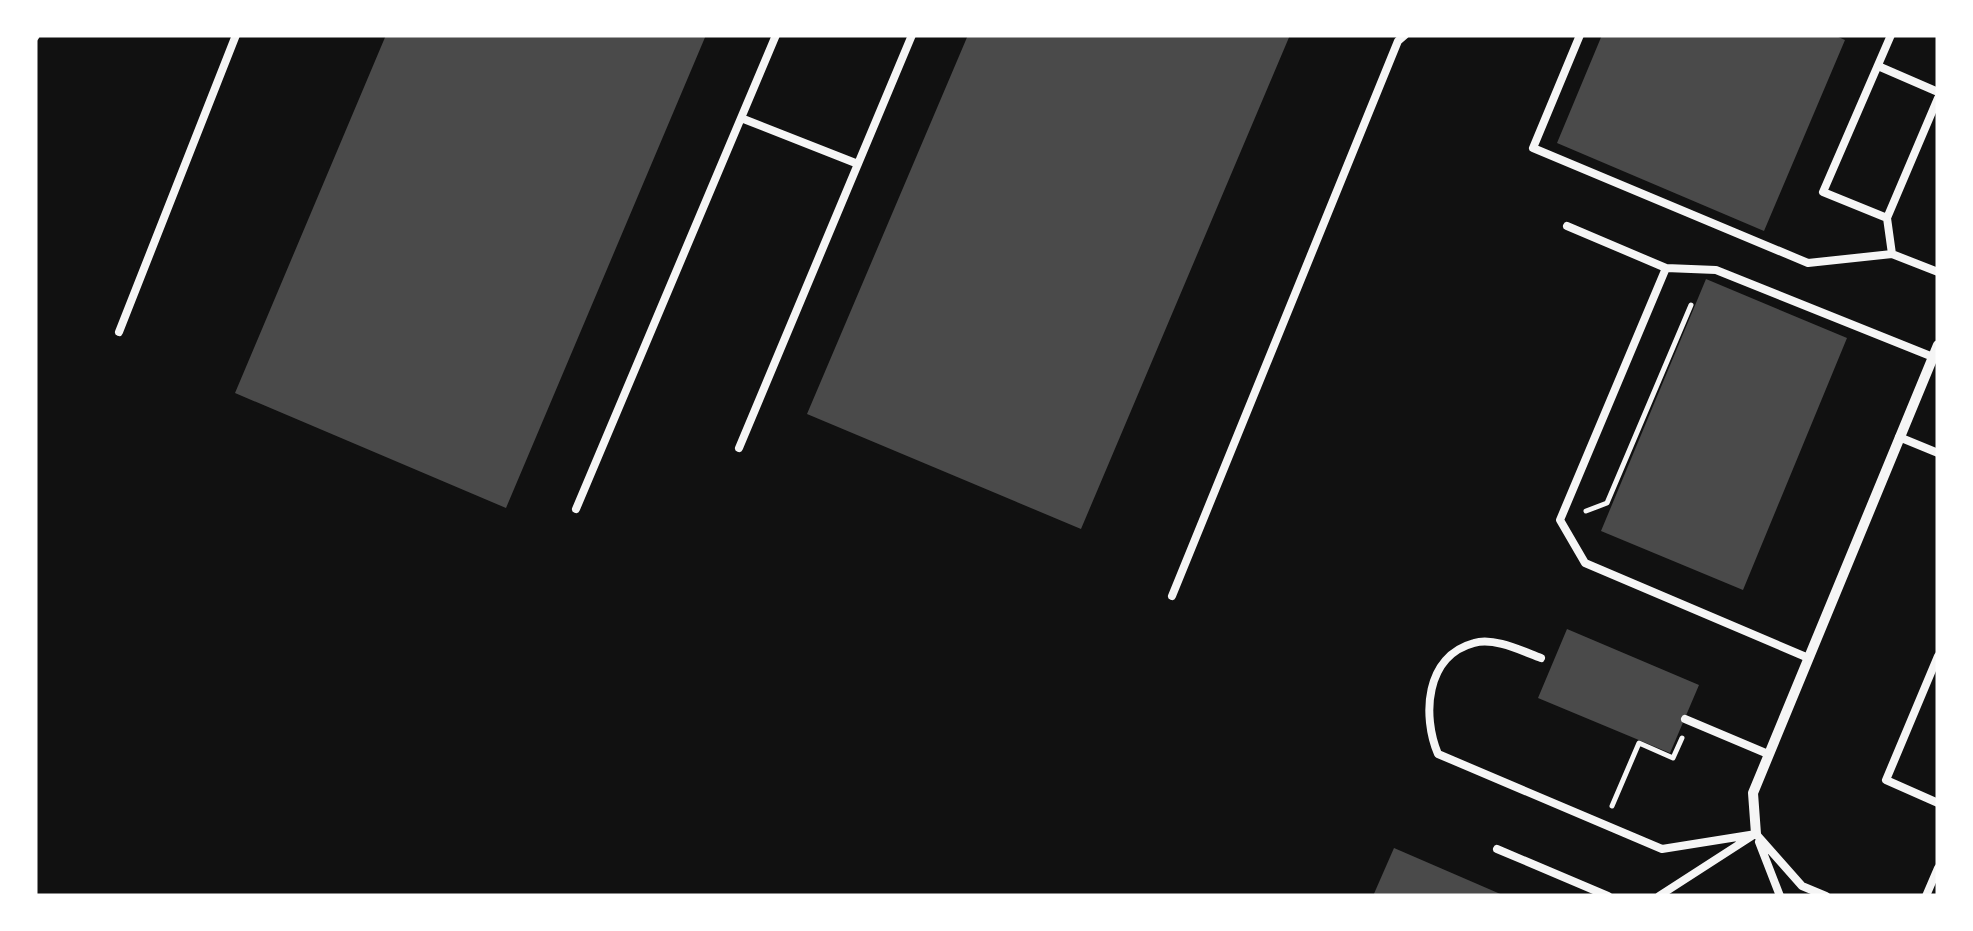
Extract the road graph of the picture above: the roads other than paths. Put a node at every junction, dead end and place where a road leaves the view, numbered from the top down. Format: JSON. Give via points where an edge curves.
{"nodes":[{"id":1,"x":236,"y":35,"type":"edge"},
{"id":2,"x":776,"y":35,"type":"edge"},
{"id":3,"x":912,"y":35,"type":"edge"},
{"id":4,"x":1405,"y":35,"type":"edge"},
{"id":5,"x":1580,"y":35,"type":"edge"},
{"id":6,"x":1891,"y":35,"type":"edge"},
{"id":7,"x":1878,"y":66,"type":"junction"},
{"id":8,"x":1938,"y":95,"type":"edge"},
{"id":9,"x":742,"y":118,"type":"junction"},
{"id":10,"x":858,"y":164,"type":"junction"},
{"id":11,"x":1887,"y":218,"type":"junction"},
{"id":12,"x":1566,"y":226,"type":"dead end"},
{"id":13,"x":1892,"y":254,"type":"junction"},
{"id":14,"x":1666,"y":268,"type":"junction"},
{"id":15,"x":1938,"y":272,"type":"edge"},
{"id":16,"x":119,"y":332,"type":"dead end"},
{"id":17,"x":1938,"y":344,"type":"edge"},
{"id":18,"x":1933,"y":356,"type":"junction"},
{"id":19,"x":1899,"y":436,"type":"junction"},
{"id":20,"x":739,"y":448,"type":"dead end"},
{"id":21,"x":1938,"y":453,"type":"edge"},
{"id":22,"x":576,"y":509,"type":"dead end"},
{"id":23,"x":1172,"y":596,"type":"dead end"},
{"id":24,"x":1938,"y":656,"type":"edge"},
{"id":25,"x":1806,"y":657,"type":"junction"},
{"id":26,"x":1541,"y":658,"type":"dead end"},
{"id":27,"x":1687,"y":720,"type":"road end"},
{"id":28,"x":1768,"y":754,"type":"junction"},
{"id":29,"x":1938,"y":803,"type":"edge"},
{"id":30,"x":1756,"y":834,"type":"junction"},
{"id":31,"x":1497,"y":850,"type":"dead end"},
{"id":32,"x":1938,"y":868,"type":"edge"},
{"id":33,"x":1608,"y":896,"type":"edge"},
{"id":34,"x":1659,"y":896,"type":"edge"},
{"id":35,"x":1780,"y":896,"type":"edge"},
{"id":36,"x":1826,"y":896,"type":"edge"},
{"id":37,"x":1926,"y":896,"type":"edge"}],
"edges":[{"from":1,"to":16,"type":"lane"},
{"from":2,"to":9,"type":"lane"},
{"from":3,"to":10,"type":"lane"},
{"from":4,"to":23,"type":"lane"},
{"from":5,"to":13,"type":"lane","via":[[1534,148],[1808,263]]},
{"from":6,"to":7,"type":"lane"},
{"from":7,"to":8,"type":"lane"},
{"from":7,"to":11,"type":"lane","via":[[1823,192]]},
{"from":8,"to":11,"type":"lane"},
{"from":9,"to":10,"type":"lane"},
{"from":9,"to":22,"type":"lane"},
{"from":10,"to":20,"type":"lane"},
{"from":11,"to":13,"type":"lane"},
{"from":12,"to":14,"type":"lane"},
{"from":13,"to":15,"type":"lane"},
{"from":14,"to":18,"type":"lane","via":[[1716,270]]},
{"from":14,"to":25,"type":"lane","via":[[1560,520],[1584,563]]},
{"from":17,"to":18,"type":"street"},
{"from":18,"to":19,"type":"street"},
{"from":19,"to":21,"type":"lane"},
{"from":19,"to":25,"type":"street"},
{"from":24,"to":29,"type":"lane","via":[[1886,780]]},
{"from":25,"to":28,"type":"street"},
{"from":26,"to":30,"type":"lane","via":[[1476,642],[1452,654],[1436,675],[1428,705],[1438,754],[1662,849]]},
{"from":27,"to":28,"type":"lane"},
{"from":28,"to":30,"type":"street","via":[[1753,793]]},
{"from":30,"to":34,"type":"lane"},
{"from":30,"to":35,"type":"lane"},
{"from":30,"to":36,"type":"lane","via":[[1802,886]]},
{"from":31,"to":33,"type":"lane"},
{"from":32,"to":37,"type":"lane"}]}
